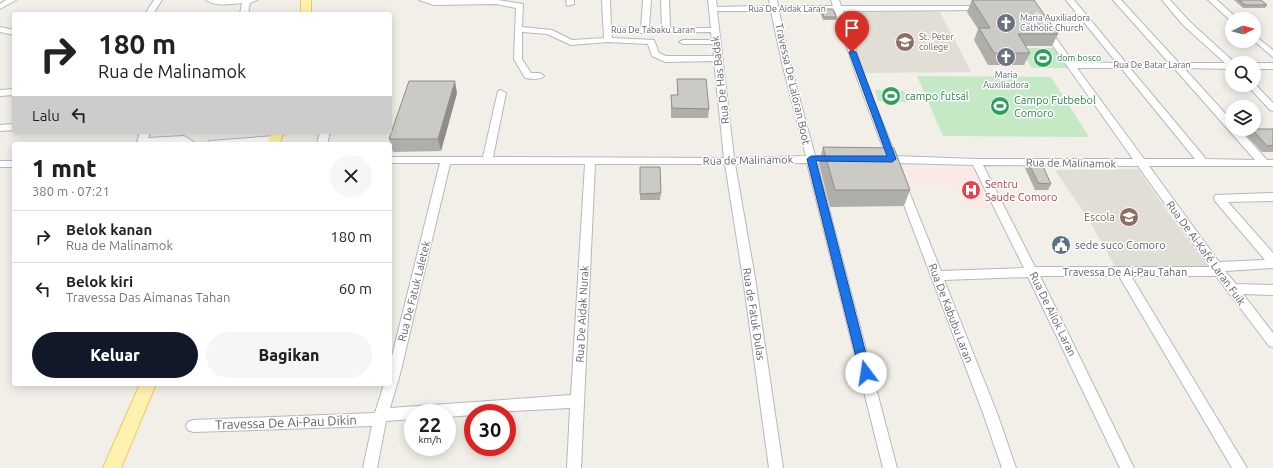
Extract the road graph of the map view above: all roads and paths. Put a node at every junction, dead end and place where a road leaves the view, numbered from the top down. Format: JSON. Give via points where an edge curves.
{"nodes":[{"id":1,"x":12,"y":0,"type":"edge"},
{"id":2,"x":158,"y":0,"type":"edge"},
{"id":3,"x":210,"y":0,"type":"edge"},
{"id":4,"x":306,"y":0,"type":"edge"},
{"id":5,"x":423,"y":0,"type":"edge"},
{"id":6,"x":606,"y":0,"type":"edge"},
{"id":7,"x":647,"y":0,"type":"edge"},
{"id":8,"x":665,"y":0,"type":"edge"},
{"id":9,"x":712,"y":0,"type":"edge"},
{"id":10,"x":835,"y":0,"type":"edge"},
{"id":11,"x":900,"y":0,"type":"edge"},
{"id":12,"x":961,"y":0,"type":"edge"},
{"id":13,"x":1070,"y":0,"type":"edge"},
{"id":14,"x":1117,"y":0,"type":"edge"},
{"id":15,"x":1166,"y":0,"type":"edge"},
{"id":16,"x":1212,"y":0,"type":"edge"},
{"id":17,"x":250,"y":1,"type":"edge"},
{"id":18,"x":465,"y":1,"type":"edge"},
{"id":19,"x":497,"y":1,"type":"edge"},
{"id":20,"x":523,"y":3,"type":"edge"},
{"id":21,"x":774,"y":5,"type":"edge"},
{"id":22,"x":0,"y":7,"type":"edge"},
{"id":23,"x":966,"y":8,"type":"junction"},
{"id":24,"x":990,"y":8,"type":"edge"},
{"id":25,"x":713,"y":9,"type":"junction"},
{"id":26,"x":838,"y":9,"type":"junction"},
{"id":27,"x":904,"y":9,"type":"junction"},
{"id":28,"x":150,"y":12,"type":"edge"},
{"id":29,"x":245,"y":12,"type":"edge"},
{"id":30,"x":306,"y":12,"type":"edge"},
{"id":31,"x":1226,"y":12,"type":"edge"},
{"id":32,"x":1039,"y":20,"type":"edge"},
{"id":33,"x":518,"y":28,"type":"junction"},
{"id":34,"x":607,"y":29,"type":"junction"},
{"id":35,"x":0,"y":30,"type":"edge"},
{"id":36,"x":714,"y":30,"type":"junction"},
{"id":37,"x":645,"y":31,"type":"junction"},
{"id":38,"x":666,"y":31,"type":"junction"},
{"id":39,"x":12,"y":33,"type":"edge"},
{"id":40,"x":608,"y":40,"type":"junction"},
{"id":41,"x":684,"y":42,"type":"dead end"},
{"id":42,"x":716,"y":42,"type":"junction"},
{"id":43,"x":1261,"y":43,"type":"edge"},
{"id":44,"x":1273,"y":54,"type":"edge"},
{"id":45,"x":718,"y":58,"type":"junction"},
{"id":46,"x":1225,"y":59,"type":"edge"},
{"id":47,"x":1071,"y":65,"type":"junction"},
{"id":48,"x":1125,"y":65,"type":"junction"},
{"id":49,"x":1178,"y":66,"type":"junction"},
{"id":50,"x":1225,"y":66,"type":"edge"},
{"id":51,"x":1261,"y":66,"type":"edge"},
{"id":52,"x":1273,"y":66,"type":"edge"},
{"id":53,"x":540,"y":76,"type":"dead end"},
{"id":54,"x":12,"y":92,"type":"edge"},
{"id":55,"x":1258,"y":92,"type":"edge"},
{"id":56,"x":0,"y":93,"type":"edge"},
{"id":57,"x":501,"y":93,"type":"dead end"},
{"id":58,"x":1273,"y":108,"type":"edge"},
{"id":59,"x":1225,"y":119,"type":"edge"},
{"id":60,"x":12,"y":127,"type":"edge"},
{"id":61,"x":0,"y":128,"type":"edge"},
{"id":62,"x":1241,"y":136,"type":"edge"},
{"id":63,"x":275,"y":138,"type":"edge"},
{"id":64,"x":151,"y":142,"type":"edge"},
{"id":65,"x":189,"y":142,"type":"edge"},
{"id":66,"x":232,"y":142,"type":"edge"},
{"id":67,"x":811,"y":159,"type":"junction"},
{"id":68,"x":848,"y":159,"type":"edge"},
{"id":69,"x":877,"y":159,"type":"edge"},
{"id":70,"x":892,"y":159,"type":"junction"},
{"id":71,"x":392,"y":160,"type":"edge"},
{"id":72,"x":446,"y":160,"type":"junction"},
{"id":73,"x":487,"y":160,"type":"junction"},
{"id":74,"x":590,"y":161,"type":"junction"},
{"id":75,"x":729,"y":161,"type":"junction"},
{"id":76,"x":976,"y":162,"type":"junction"},
{"id":77,"x":1203,"y":162,"type":"junction"},
{"id":78,"x":1140,"y":163,"type":"junction"},
{"id":79,"x":1270,"y":163,"type":"edge"},
{"id":80,"x":0,"y":164,"type":"edge"},
{"id":81,"x":12,"y":164,"type":"edge"},
{"id":82,"x":1273,"y":197,"type":"edge"},
{"id":83,"x":1273,"y":263,"type":"edge"},
{"id":84,"x":1217,"y":269,"type":"junction"},
{"id":85,"x":1032,"y":272,"type":"junction"},
{"id":86,"x":1123,"y":272,"type":"junction"},
{"id":87,"x":936,"y":276,"type":"junction"},
{"id":88,"x":1232,"y":289,"type":"junction"},
{"id":89,"x":1273,"y":290,"type":"edge"},
{"id":90,"x":1273,"y":342,"type":"edge"},
{"id":91,"x":392,"y":379,"type":"edge"},
{"id":92,"x":147,"y":386,"type":"edge"},
{"id":93,"x":390,"y":386,"type":"edge"},
{"id":94,"x":577,"y":401,"type":"junction"},
{"id":95,"x":456,"y":410,"type":"edge"},
{"id":96,"x":404,"y":414,"type":"edge"},
{"id":97,"x":380,"y":417,"type":"junction"},
{"id":98,"x":193,"y":426,"type":"dead end"},
{"id":99,"x":112,"y":468,"type":"edge"},
{"id":100,"x":370,"y":468,"type":"edge"},
{"id":101,"x":574,"y":468,"type":"edge"},
{"id":102,"x":776,"y":468,"type":"edge"},
{"id":103,"x":890,"y":468,"type":"edge"},
{"id":104,"x":1009,"y":468,"type":"edge"},
{"id":105,"x":1127,"y":468,"type":"edge"},
{"id":106,"x":1240,"y":468,"type":"edge"}],
"edges":[{"from":1,"to":22,"type":"street"},
{"from":2,"to":28,"type":"street"},
{"from":3,"to":17,"type":"street"},
{"from":4,"to":30,"type":"main road"},
{"from":5,"to":18,"type":"street","via":[[434,3]]},
{"from":6,"to":34,"type":"street"},
{"from":7,"to":37,"type":"street"},
{"from":8,"to":38,"type":"street"},
{"from":9,"to":25,"type":"street","name":"Rua De Has Badak"},
{"from":10,"to":26,"type":"street","name":"Rua De Kabubu Laran"},
{"from":11,"to":27,"type":"street"},
{"from":12,"to":23,"type":"street"},
{"from":13,"to":48,"type":"street"},
{"from":14,"to":49,"type":"street"},
{"from":15,"to":46,"type":"street","via":[[1186,23]]},
{"from":16,"to":31,"type":"street"},
{"from":17,"to":29,"type":"street"},
{"from":18,"to":19,"type":"street"},
{"from":19,"to":20,"type":"street"},
{"from":20,"to":33,"type":"street"},
{"from":21,"to":25,"type":"street","name":"Rua De Aidak Laran"},
{"from":21,"to":26,"type":"street","name":"Rua De Aidak Laran"},
{"from":21,"to":67,"type":"street","name":"Travessa De Laloran Boot"},
{"from":23,"to":24,"type":"street","name":"Rua De Aidak Laran"},
{"from":23,"to":27,"type":"street","name":"Rua De Aidak Laran"},
{"from":25,"to":36,"type":"street","name":"Rua De Has Badak"},
{"from":26,"to":27,"type":"street","name":"Rua De Aidak Laran"},
{"from":26,"to":70,"type":"street","name":"Rua De Kabubu Laran"},
{"from":32,"to":47,"type":"street","name":"Rua De Ai-Kafé Laran Fuik"},
{"from":33,"to":40,"type":"street","name":"Rua De Tabaku Laran","via":[[549,32],[571,43]]},
{"from":33,"to":53,"type":"street","via":[[518,59],[528,76]]},
{"from":34,"to":37,"type":"street","name":"Rua De Tabaku Laran"},
{"from":34,"to":40,"type":"street","name":"Rua De Tabaku Laran"},
{"from":35,"to":39,"type":"street"},
{"from":36,"to":38,"type":"street","name":"Rua De Tabaku Laran"},
{"from":36,"to":42,"type":"street","name":"Rua De Has Badak"},
{"from":37,"to":38,"type":"street","name":"Rua De Tabaku Laran"},
{"from":40,"to":45,"type":"street","via":[[651,42],[655,54],[665,58]]},
{"from":41,"to":42,"type":"street"},
{"from":42,"to":45,"type":"street","name":"Rua De Has Badak"},
{"from":43,"to":44,"type":"street"},
{"from":45,"to":75,"type":"street","name":"Rua De Has Badak"},
{"from":47,"to":48,"type":"street","name":"Rua De Batar Laran"},
{"from":47,"to":78,"type":"street","name":"Rua De Ai-Kafé Laran Fuik"},
{"from":48,"to":49,"type":"street","name":"Rua De Batar Laran"},
{"from":48,"to":77,"type":"street"},
{"from":49,"to":50,"type":"street","name":"Rua De Batar Laran"},
{"from":49,"to":59,"type":"street"},
{"from":51,"to":52,"type":"street"},
{"from":54,"to":56,"type":"street"},
{"from":55,"to":58,"type":"street"},
{"from":57,"to":73,"type":"street"},
{"from":60,"to":61,"type":"street"},
{"from":62,"to":79,"type":"street"},
{"from":63,"to":66,"type":"street"},
{"from":64,"to":65,"type":"street","via":[[184,139]]},
{"from":67,"to":68,"type":"street","name":"Rua de Malinamok"},
{"from":67,"to":75,"type":"street","name":"Rua de Malinamok"},
{"from":67,"to":103,"type":"street","name":"Travessa De Laloran Boot"},
{"from":69,"to":70,"type":"street","name":"Rua de Malinamok"},
{"from":70,"to":76,"type":"street","name":"Rua de Malinamok"},
{"from":70,"to":87,"type":"street","name":"Rua De Kabubu Laran"},
{"from":71,"to":72,"type":"street","name":"Rua de Malinamok"},
{"from":72,"to":73,"type":"street","name":"Rua de Malinamok"},
{"from":72,"to":91,"type":"street","name":"Rua De Fatuk Laletek"},
{"from":73,"to":74,"type":"street","name":"Rua de Malinamok"},
{"from":74,"to":75,"type":"street","name":"Rua de Malinamok"},
{"from":74,"to":94,"type":"street","name":"Rua De Aidak Nurak"},
{"from":75,"to":102,"type":"street","name":"Rua de Fatuk Dulas"},
{"from":76,"to":78,"type":"street","name":"Rua de Malinamok"},
{"from":76,"to":85,"type":"street","name":"Rua De Ailok Laran"},
{"from":77,"to":78,"type":"street","name":"Rua de Malinamok"},
{"from":77,"to":79,"type":"street","name":"Rua de Malinamok"},
{"from":78,"to":84,"type":"street","name":"Rua De Ai-Kafé Laran Fuik"},
{"from":80,"to":81,"type":"street"},
{"from":82,"to":83,"type":"street","via":[[1219,198]]},
{"from":83,"to":84,"type":"street","name":"Travessa De Ai-Pau Tahan"},
{"from":84,"to":86,"type":"street","name":"Travessa De Ai-Pau Tahan"},
{"from":84,"to":88,"type":"street","name":"Rua De Ai-Kafé Laran Fuik"},
{"from":85,"to":86,"type":"street","name":"Travessa De Ai-Pau Tahan"},
{"from":85,"to":87,"type":"street","name":"Travessa De Ai-Pau Tahan"},
{"from":85,"to":105,"type":"street","name":"Rua De Ailok Laran"},
{"from":86,"to":106,"type":"street"},
{"from":87,"to":104,"type":"street","name":"Rua De Kabubu Laran"},
{"from":88,"to":89,"type":"street"},
{"from":88,"to":90,"type":"street","name":"Rua De Ai-Kafé Laran Fuik"},
{"from":92,"to":99,"type":"main road"},
{"from":93,"to":97,"type":"street","name":"Rua De Fatuk Laletek"},
{"from":94,"to":95,"type":"street"},
{"from":94,"to":101,"type":"street","name":"Rua De Aidak Nurak"},
{"from":96,"to":97,"type":"street"},
{"from":97,"to":98,"type":"street","name":"Travessa De Ai-Pau Dikin"},
{"from":97,"to":100,"type":"street","name":"Rua De Fatuk Laletek"}]}
